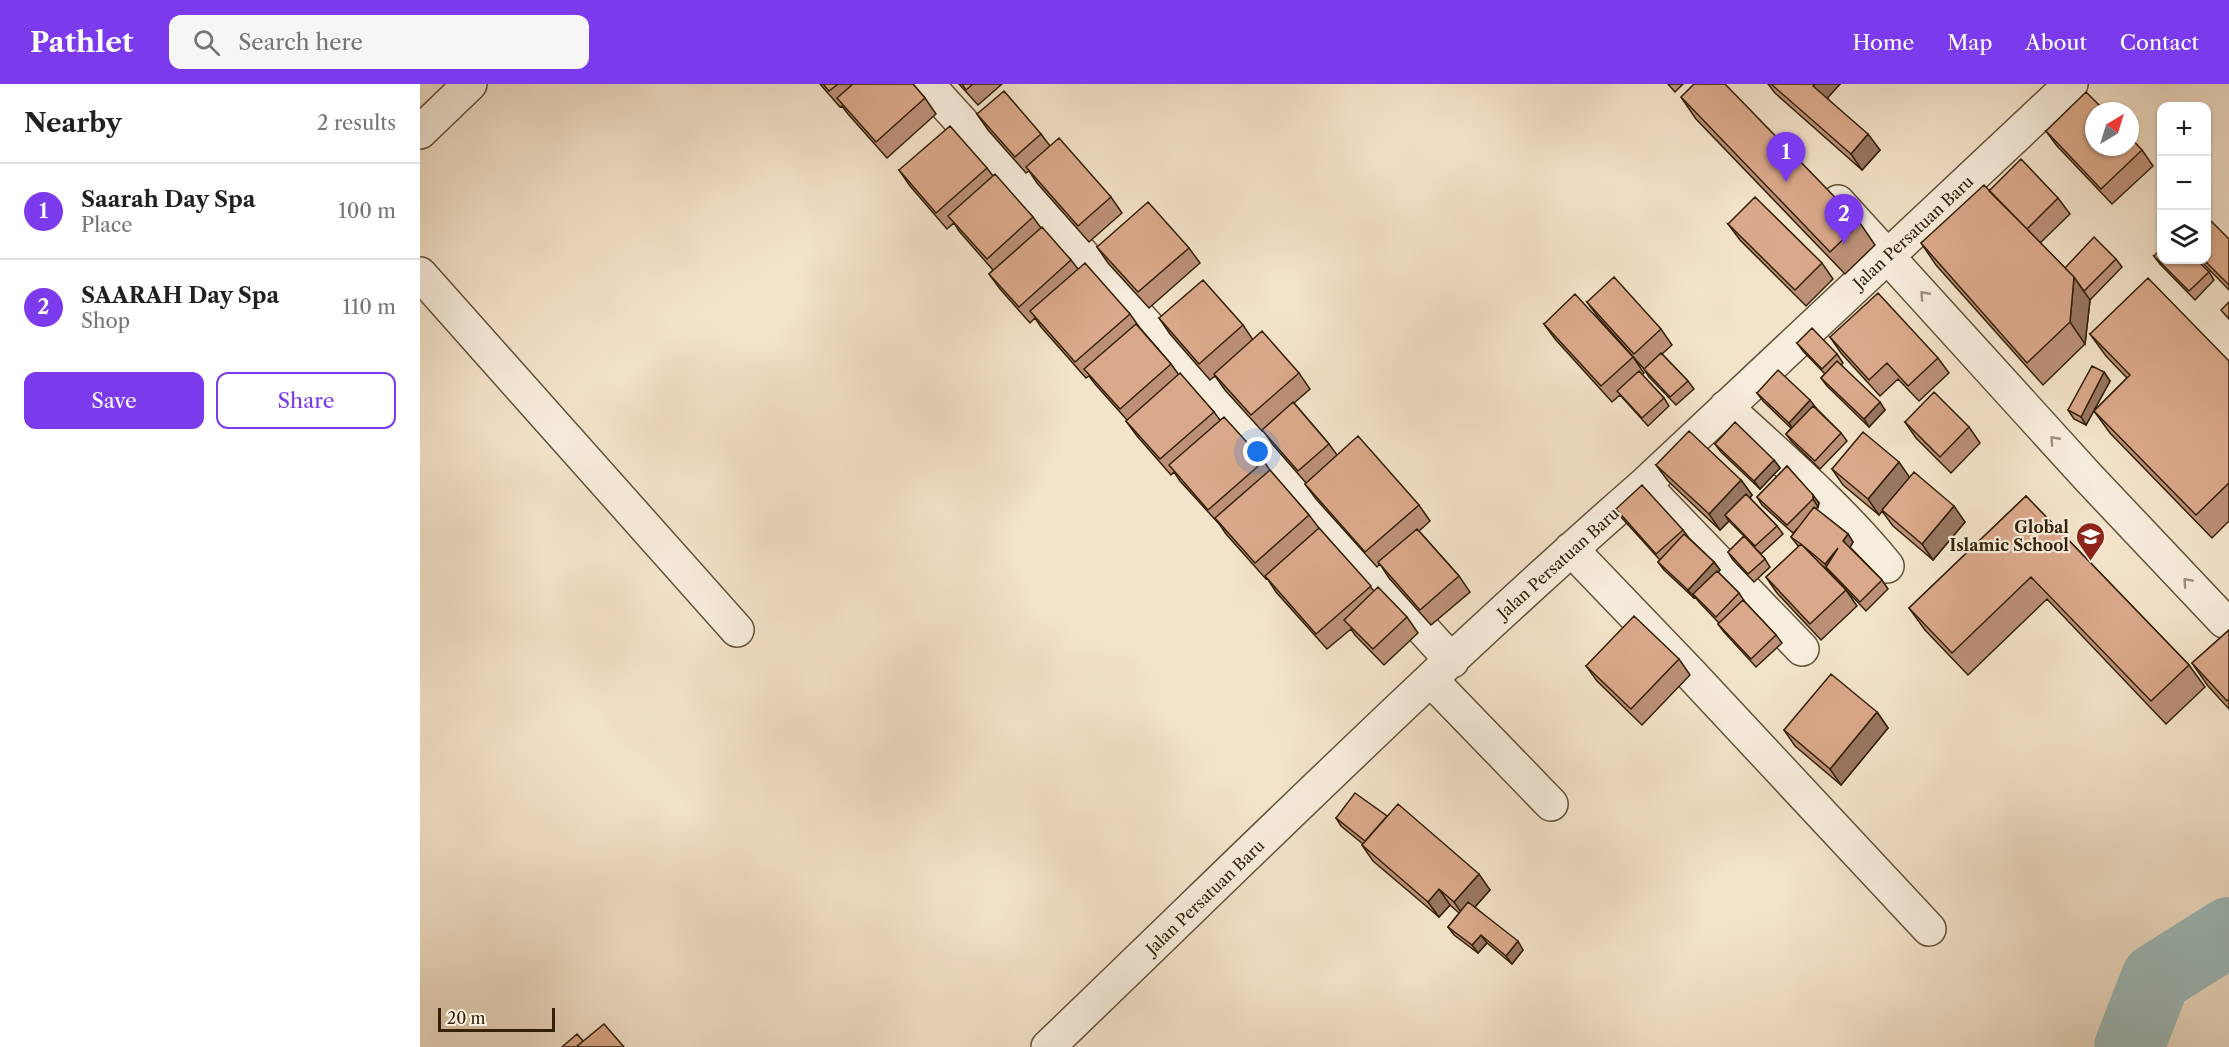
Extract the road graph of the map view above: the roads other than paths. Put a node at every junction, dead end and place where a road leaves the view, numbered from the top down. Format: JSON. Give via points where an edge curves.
{"nodes":[{"id":1,"x":470,"y":84,"type":"edge"},
{"id":2,"x":927,"y":84,"type":"edge"},
{"id":3,"x":2071,"y":84,"type":"edge"},
{"id":4,"x":420,"y":132,"type":"edge"},
{"id":5,"x":1832,"y":197,"type":"edge"},
{"id":6,"x":1888,"y":256,"type":"junction"},
{"id":7,"x":420,"y":274,"type":"edge"},
{"id":8,"x":1726,"y":407,"type":"junction"},
{"id":9,"x":1644,"y":485,"type":"junction"},
{"id":10,"x":1571,"y":549,"type":"junction"},
{"id":11,"x":1887,"y":566,"type":"dead end"},
{"id":12,"x":2229,"y":623,"type":"edge"},
{"id":13,"x":737,"y":630,"type":"dead end"},
{"id":14,"x":1802,"y":649,"type":"dead end"},
{"id":15,"x":1441,"y":670,"type":"junction"},
{"id":16,"x":1551,"y":804,"type":"dead end"},
{"id":17,"x":1929,"y":929,"type":"dead end"},
{"id":18,"x":1048,"y":1047,"type":"edge"}],
"edges":[{"from":1,"to":4,"type":"street"},
{"from":2,"to":15,"type":"street"},
{"from":3,"to":6,"type":"street","name":"Jalan Persatuan Baru"},
{"from":5,"to":6,"type":"street"},
{"from":6,"to":8,"type":"street","name":"Jalan Persatuan Baru"},
{"from":12,"to":6,"type":"street","one_way":true,"via":[[2088,477]]},
{"from":7,"to":13,"type":"street"},
{"from":8,"to":9,"type":"street","name":"Jalan Persatuan Baru"},
{"from":8,"to":11,"type":"street","via":[[1795,470]]},
{"from":9,"to":10,"type":"street","name":"Jalan Persatuan Baru"},
{"from":9,"to":14,"type":"street"},
{"from":10,"to":15,"type":"street","name":"Jalan Persatuan Baru"},
{"from":10,"to":17,"type":"street"},
{"from":15,"to":16,"type":"street"},
{"from":15,"to":18,"type":"street","name":"Jalan Persatuan Baru"}]}
